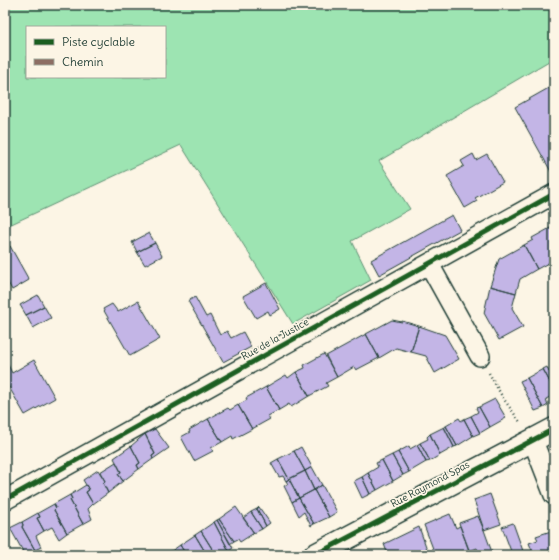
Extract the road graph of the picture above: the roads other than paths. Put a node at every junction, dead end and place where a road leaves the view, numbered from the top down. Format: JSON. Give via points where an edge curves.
{"nodes":[{"id":1,"x":554,"y":194,"type":"edge"},
{"id":2,"x":429,"y":264,"type":"junction"},
{"id":3,"x":480,"y":356,"type":"road end"},
{"id":4,"x":554,"y":429,"type":"edge"},
{"id":5,"x":533,"y":441,"type":"junction"},
{"id":6,"x":554,"y":495,"type":"edge"},
{"id":7,"x":5,"y":500,"type":"edge"},
{"id":8,"x":315,"y":555,"type":"edge"}],
"edges":[{"from":1,"to":2,"type":"street","name":"Rue de la Justice"},
{"from":2,"to":3,"type":"street"},
{"from":2,"to":7,"type":"street","name":"Rue de la Justice"},
{"from":4,"to":5,"type":"street","name":"Rue Raymond Spas"},
{"from":5,"to":6,"type":"street"},
{"from":5,"to":8,"type":"street","name":"Rue Raymond Spas"}]}
